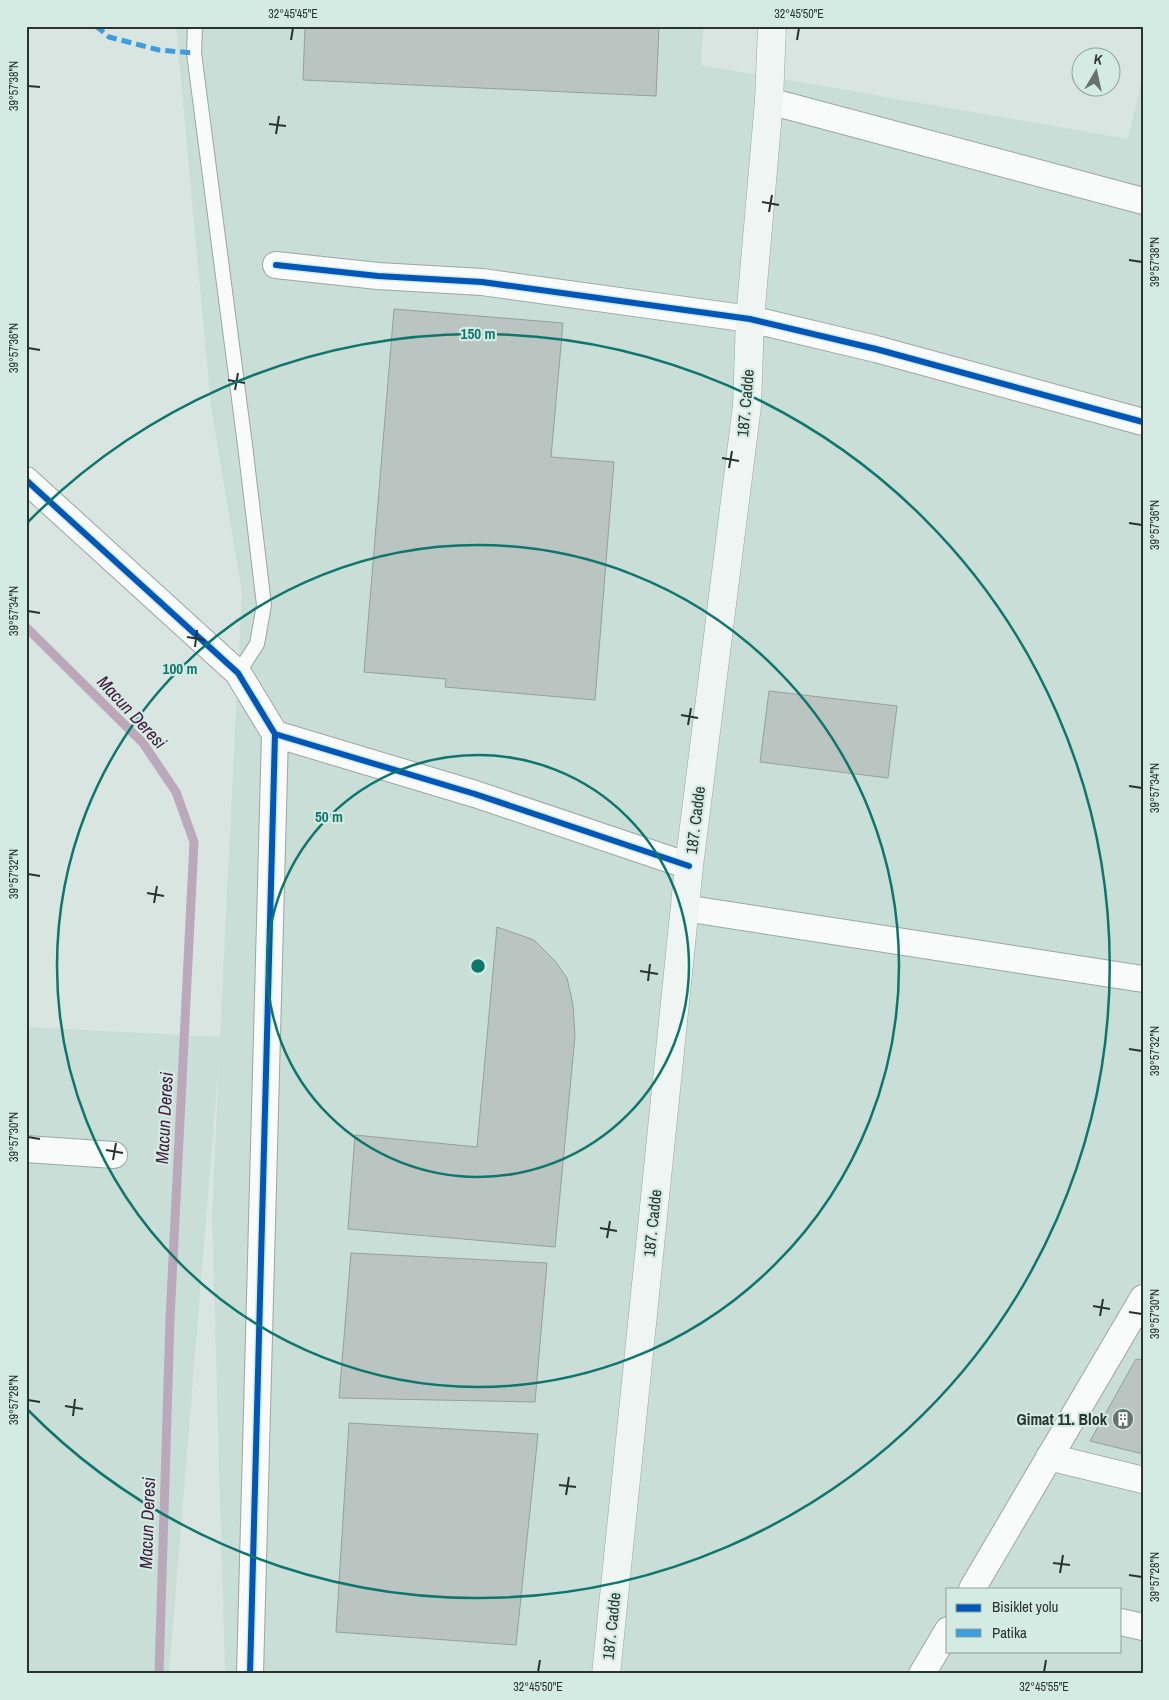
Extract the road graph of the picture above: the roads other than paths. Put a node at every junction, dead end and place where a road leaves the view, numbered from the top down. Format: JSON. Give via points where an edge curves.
{"nodes":[{"id":1,"x":195,"y":26,"type":"edge"},
{"id":2,"x":772,"y":26,"type":"edge"},
{"id":3,"x":769,"y":101,"type":"junction"},
{"id":4,"x":1143,"y":201,"type":"edge"},
{"id":5,"x":276,"y":265,"type":"dead end"},
{"id":6,"x":750,"y":319,"type":"junction"},
{"id":7,"x":1143,"y":422,"type":"edge"},
{"id":8,"x":26,"y":480,"type":"edge"},
{"id":9,"x":238,"y":674,"type":"junction"},
{"id":10,"x":275,"y":734,"type":"junction"},
{"id":11,"x":689,"y":866,"type":"junction"},
{"id":12,"x":684,"y":908,"type":"junction"},
{"id":13,"x":1143,"y":980,"type":"edge"},
{"id":14,"x":26,"y":1149,"type":"edge"},
{"id":15,"x":114,"y":1155,"type":"dead end"},
{"id":16,"x":1143,"y":1298,"type":"edge"},
{"id":17,"x":1133,"y":1335,"type":"edge"},
{"id":18,"x":1049,"y":1457,"type":"junction"},
{"id":19,"x":1143,"y":1480,"type":"edge"},
{"id":20,"x":973,"y":1588,"type":"edge"},
{"id":21,"x":1122,"y":1622,"type":"edge"},
{"id":22,"x":1143,"y":1627,"type":"edge"},
{"id":23,"x":946,"y":1633,"type":"edge"},
{"id":24,"x":250,"y":1674,"type":"edge"},
{"id":25,"x":606,"y":1674,"type":"edge"},
{"id":26,"x":922,"y":1674,"type":"edge"}],
"edges":[{"from":1,"to":9,"type":"lane","via":[[194,54],[264,605],[257,644]]},
{"from":2,"to":3,"type":"main road","name":"187. Cadde"},
{"from":3,"to":4,"type":"street"},
{"from":3,"to":6,"type":"main road","name":"187. Cadde"},
{"from":5,"to":6,"type":"street","via":[[378,276],[482,282]]},
{"from":6,"to":7,"type":"street","via":[[876,349]]},
{"from":6,"to":11,"type":"main road","name":"187. Cadde","via":[[747,406]]},
{"from":8,"to":9,"type":"street"},
{"from":9,"to":10,"type":"street"},
{"from":10,"to":11,"type":"street","via":[[475,794]]},
{"from":10,"to":24,"type":"street"},
{"from":11,"to":12,"type":"main road","name":"187. Cadde"},
{"from":12,"to":13,"type":"street"},
{"from":12,"to":25,"type":"main road","name":"187. Cadde"},
{"from":14,"to":15,"type":"street"},
{"from":16,"to":17,"type":"street"},
{"from":17,"to":18,"type":"street"},
{"from":18,"to":19,"type":"street"},
{"from":18,"to":20,"type":"street"},
{"from":21,"to":22,"type":"street"},
{"from":23,"to":26,"type":"street"}]}
